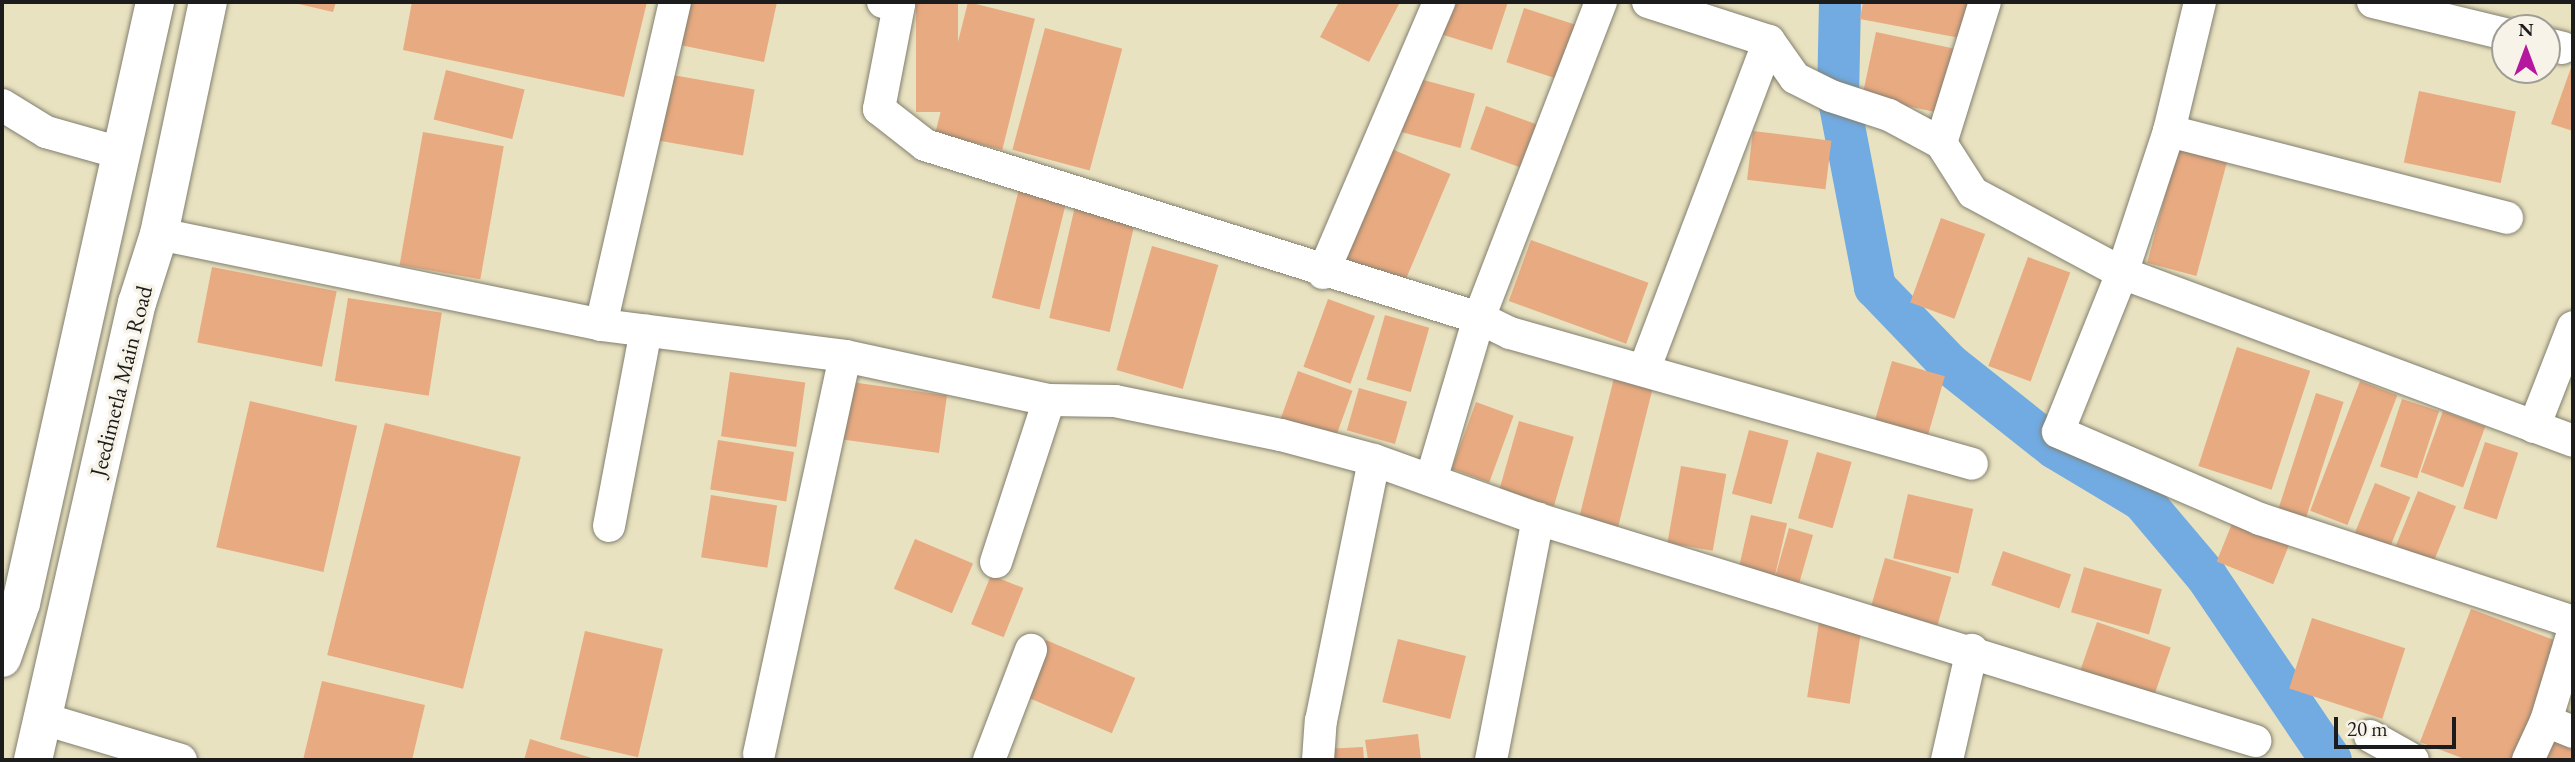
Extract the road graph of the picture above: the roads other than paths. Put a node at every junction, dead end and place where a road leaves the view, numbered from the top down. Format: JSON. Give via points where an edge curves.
{"nodes":[{"id":1,"x":155,"y":2,"type":"edge"},
{"id":2,"x":208,"y":2,"type":"edge"},
{"id":3,"x":675,"y":2,"type":"edge"},
{"id":4,"x":883,"y":2,"type":"edge"},
{"id":5,"x":1438,"y":2,"type":"edge"},
{"id":6,"x":1601,"y":2,"type":"edge"},
{"id":7,"x":1648,"y":2,"type":"edge"},
{"id":8,"x":1985,"y":2,"type":"edge"},
{"id":9,"x":2200,"y":2,"type":"edge"},
{"id":10,"x":2373,"y":2,"type":"edge"},
{"id":11,"x":2491,"y":31,"type":"edge"},
{"id":12,"x":1769,"y":41,"type":"junction"},
{"id":13,"x":2,"y":105,"type":"edge"},
{"id":14,"x":2169,"y":131,"type":"junction"},
{"id":15,"x":1941,"y":143,"type":"junction"},
{"id":16,"x":120,"y":153,"type":"junction"},
{"id":17,"x":2507,"y":218,"type":"dead end"},
{"id":18,"x":159,"y":234,"type":"junction"},
{"id":19,"x":1323,"y":273,"type":"junction"},
{"id":20,"x":2122,"y":273,"type":"junction"},
{"id":21,"x":1479,"y":318,"type":"junction"},
{"id":22,"x":601,"y":326,"type":"junction"},
{"id":23,"x":2573,"y":327,"type":"edge"},
{"id":24,"x":646,"y":330,"type":"junction"},
{"id":25,"x":845,"y":356,"type":"junction"},
{"id":26,"x":1644,"y":370,"type":"junction"},
{"id":27,"x":1049,"y":400,"type":"junction"},
{"id":28,"x":2535,"y":427,"type":"junction"},
{"id":29,"x":2573,"y":441,"type":"edge"},
{"id":30,"x":1374,"y":460,"type":"junction"},
{"id":31,"x":1972,"y":464,"type":"dead end"},
{"id":32,"x":1431,"y":480,"type":"junction"},
{"id":33,"x":1538,"y":519,"type":"junction"},
{"id":34,"x":609,"y":526,"type":"dead end"},
{"id":35,"x":996,"y":562,"type":"dead end"},
{"id":36,"x":11,"y":602,"type":"edge"},
{"id":37,"x":2573,"y":622,"type":"edge"},
{"id":38,"x":2573,"y":632,"type":"edge"},
{"id":39,"x":1031,"y":650,"type":"dead end"},
{"id":40,"x":1972,"y":650,"type":"junction"},
{"id":41,"x":2,"y":658,"type":"edge"},
{"id":42,"x":44,"y":719,"type":"junction"},
{"id":43,"x":2560,"y":727,"type":"edge"},
{"id":44,"x":2370,"y":736,"type":"dead end"},
{"id":45,"x":2255,"y":741,"type":"dead end"},
{"id":46,"x":759,"y":754,"type":"dead end"},
{"id":47,"x":33,"y":760,"type":"edge"},
{"id":48,"x":181,"y":760,"type":"edge"},
{"id":49,"x":989,"y":760,"type":"edge"},
{"id":50,"x":1318,"y":760,"type":"edge"},
{"id":51,"x":1491,"y":760,"type":"edge"},
{"id":52,"x":1947,"y":760,"type":"edge"},
{"id":53,"x":2413,"y":760,"type":"edge"},
{"id":54,"x":2528,"y":760,"type":"edge"}],
"edges":[{"from":1,"to":16,"type":"main road","name":"Jeedimetla Main Road"},
{"from":2,"to":18,"type":"main road","name":"Jeedimetla Main Road"},
{"from":3,"to":22,"type":"street"},
{"from":4,"to":19,"type":"street","via":[[899,5],[878,109],[925,145]]},
{"from":5,"to":19,"type":"street"},
{"from":6,"to":21,"type":"street"},
{"from":7,"to":12,"type":"street"},
{"from":8,"to":15,"type":"street"},
{"from":9,"to":14,"type":"street"},
{"from":10,"to":11,"type":"street"},
{"from":12,"to":15,"type":"street","via":[[1795,78],[1831,96],[1889,115]]},
{"from":12,"to":26,"type":"street"},
{"from":13,"to":16,"type":"street","via":[[46,132]]},
{"from":14,"to":17,"type":"street"},
{"from":14,"to":20,"type":"street"},
{"from":15,"to":20,"type":"street","via":[[1973,193]]},
{"from":16,"to":36,"type":"main road","name":"Jeedimetla Main Road"},
{"from":18,"to":22,"type":"street"},
{"from":18,"to":42,"type":"main road","name":"Jeedimetla Main Road","via":[[137,303]]},
{"from":19,"to":21,"type":"street"},
{"from":20,"to":28,"type":"street"},
{"from":20,"to":37,"type":"street","via":[[2058,432],[2260,519]]},
{"from":21,"to":26,"type":"street","via":[[1510,333]]},
{"from":21,"to":32,"type":"street"},
{"from":22,"to":24,"type":"street"},
{"from":23,"to":28,"type":"street"},
{"from":24,"to":25,"type":"street"},
{"from":24,"to":34,"type":"street"},
{"from":25,"to":27,"type":"street"},
{"from":25,"to":46,"type":"street"},
{"from":26,"to":31,"type":"street"},
{"from":27,"to":30,"type":"street","via":[[1115,401],[1171,410]]},
{"from":27,"to":35,"type":"street"},
{"from":28,"to":29,"type":"street"},
{"from":30,"to":32,"type":"street"},
{"from":30,"to":50,"type":"street","via":[[1324,707]]},
{"from":32,"to":33,"type":"street"},
{"from":33,"to":40,"type":"street"},
{"from":33,"to":51,"type":"street"},
{"from":36,"to":41,"type":"main road","name":"Jeedimetla Main Road"},
{"from":38,"to":43,"type":"street"},
{"from":39,"to":49,"type":"street"},
{"from":40,"to":45,"type":"street"},
{"from":40,"to":52,"type":"street"},
{"from":42,"to":47,"type":"main road","name":"Jeedimetla Main Road"},
{"from":42,"to":48,"type":"street"},
{"from":43,"to":54,"type":"street"},
{"from":44,"to":53,"type":"street"}]}
